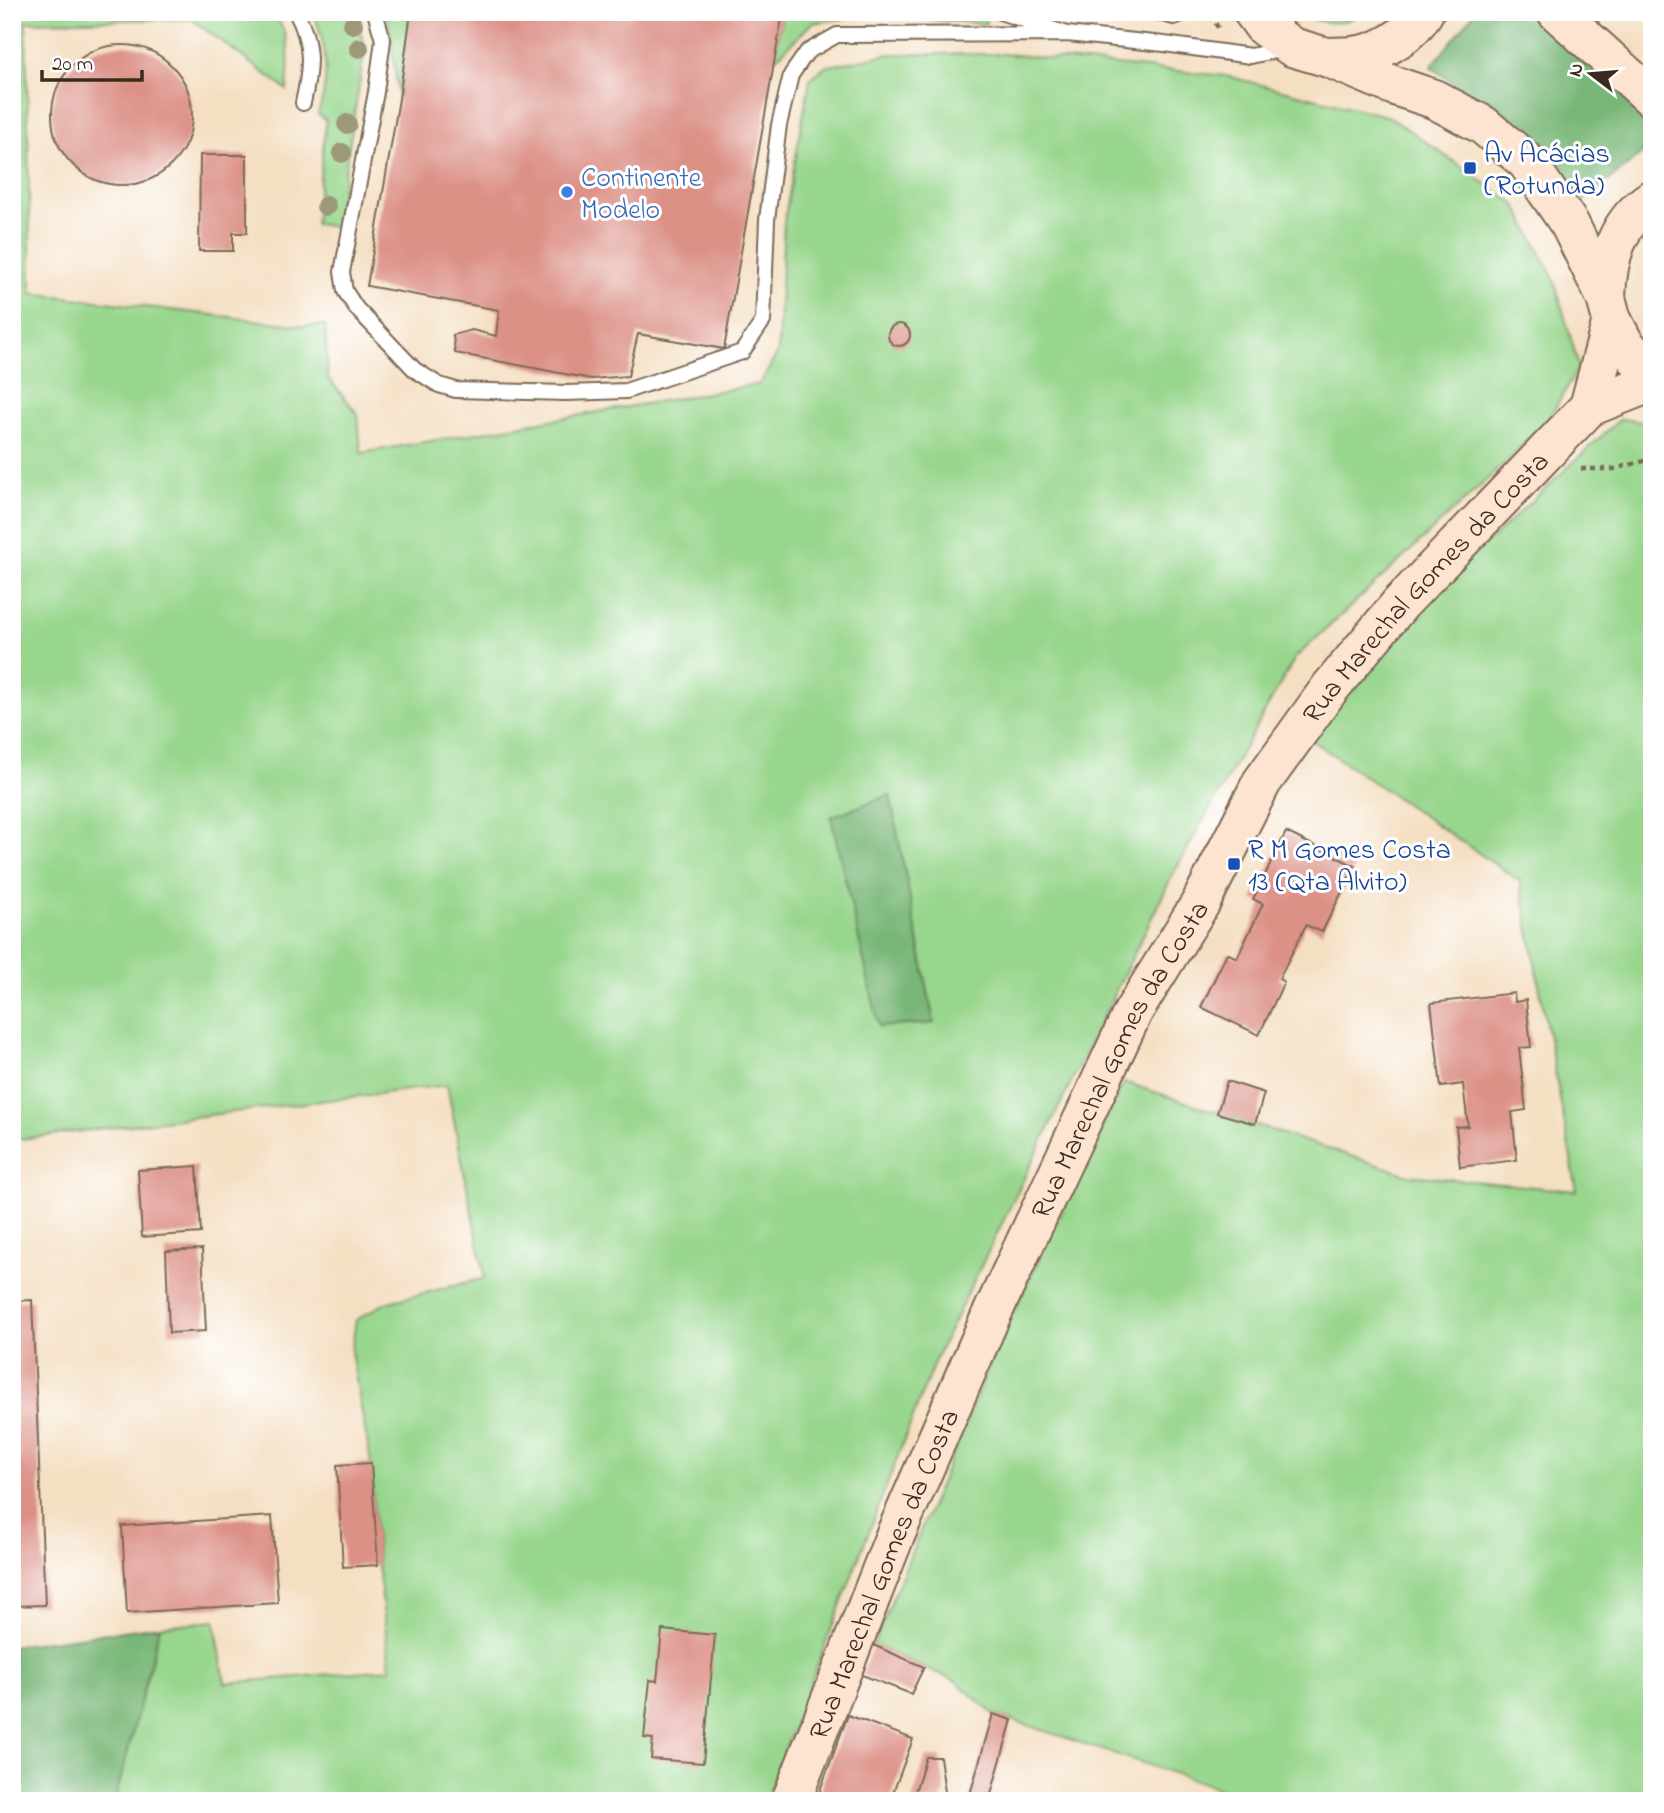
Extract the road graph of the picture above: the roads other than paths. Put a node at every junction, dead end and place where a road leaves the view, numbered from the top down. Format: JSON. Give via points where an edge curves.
{"nodes":[{"id":1,"x":296,"y":12,"type":"edge"},
{"id":2,"x":375,"y":12,"type":"edge"},
{"id":3,"x":1000,"y":12,"type":"edge"},
{"id":4,"x":1156,"y":12,"type":"edge"},
{"id":5,"x":1185,"y":12,"type":"edge"},
{"id":6,"x":1253,"y":12,"type":"edge"},
{"id":7,"x":1424,"y":12,"type":"edge"},
{"id":8,"x":1557,"y":12,"type":"edge"},
{"id":9,"x":1067,"y":34,"type":"junction"},
{"id":10,"x":1309,"y":52,"type":"junction"},
{"id":11,"x":1652,"y":98,"type":"edge"},
{"id":12,"x":303,"y":103,"type":"dead end"},
{"id":13,"x":1652,"y":199,"type":"edge"},
{"id":14,"x":1609,"y":309,"type":"junction"},
{"id":15,"x":1652,"y":371,"type":"edge"},
{"id":16,"x":1652,"y":382,"type":"edge"},
{"id":17,"x":1589,"y":407,"type":"junction"},
{"id":18,"x":791,"y":1801,"type":"edge"}],
"edges":[{"from":1,"to":12,"type":"lane","via":[[308,41],[310,72]]},
{"from":2,"to":9,"type":"lane","via":[[383,40],[342,272],[345,291],[415,370],[447,388],[483,391],[626,391],[742,352],[763,321],[767,220],[779,125],[791,75],[807,52],[837,35]]},
{"from":3,"to":9,"type":"lane"},
{"from":4,"to":5,"type":"lane","via":[[1174,17]]},
{"from":6,"to":10,"type":"main road","via":[[1264,27]]},
{"from":7,"to":10,"type":"main road","via":[[1395,41],[1362,55]]},
{"from":8,"to":11,"type":"main road"},
{"from":9,"to":10,"type":"lane","via":[[1251,56]]},
{"from":10,"to":14,"type":"main road","via":[[1434,99],[1483,125],[1527,162],[1570,225]]},
{"from":13,"to":14,"type":"main road","name":"Rua Marechal Gomes da Costa","via":[[1625,225],[1613,247],[1607,272]]},
{"from":14,"to":15,"type":"main road","via":[[1623,343]]},
{"from":14,"to":17,"type":"main road","name":"Rua Marechal Gomes da Costa"},
{"from":16,"to":17,"type":"main road","name":"Rua Marechal Gomes da Costa"},
{"from":17,"to":18,"type":"main road","name":"Rua Marechal Gomes da Costa","via":[[1400,604],[1330,688],[1262,782],[1200,904],[1133,1012],[990,1318],[894,1538]]}]}
